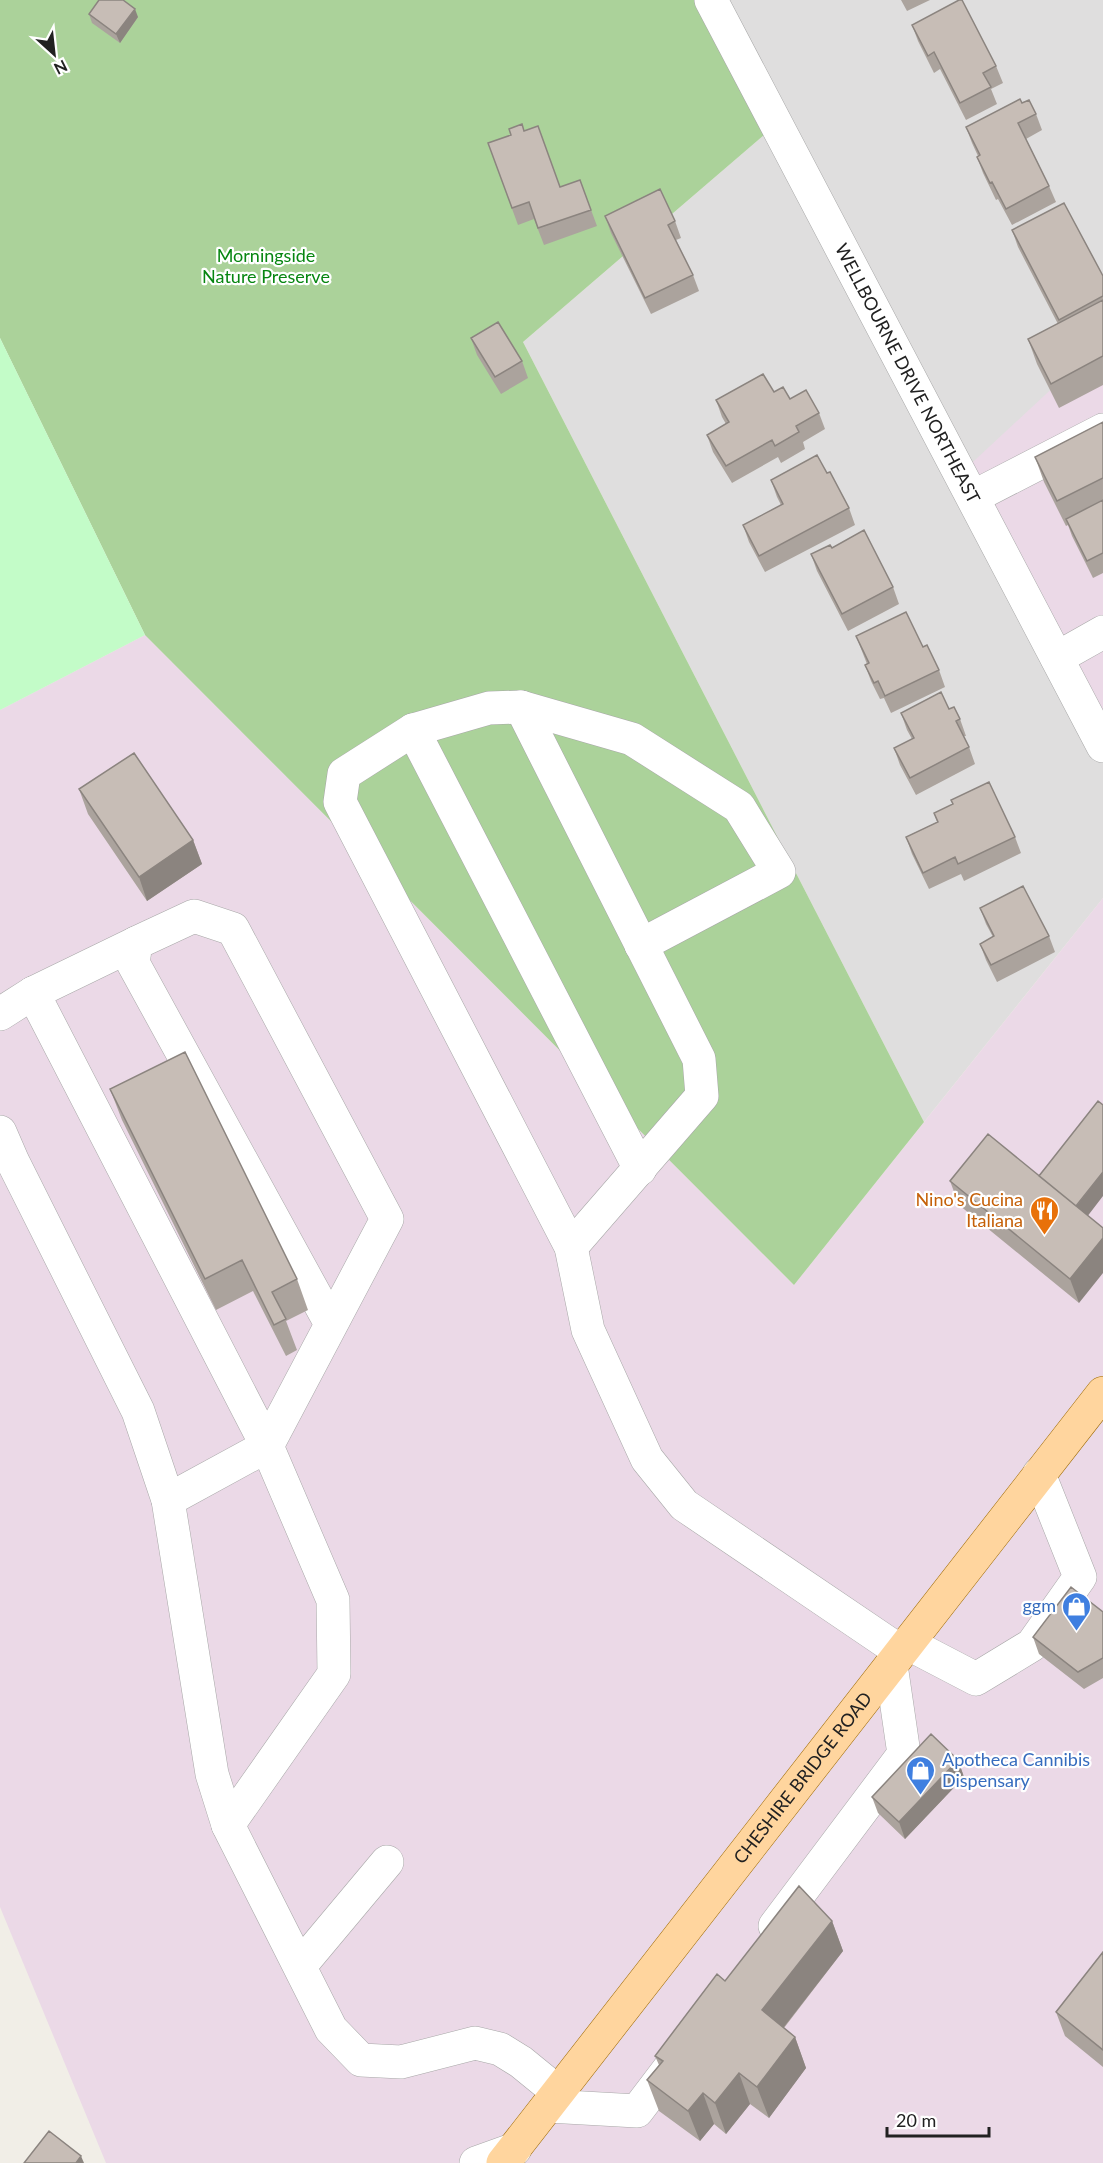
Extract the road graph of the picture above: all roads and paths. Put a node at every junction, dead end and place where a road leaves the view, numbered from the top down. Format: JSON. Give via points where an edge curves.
{"nodes":[{"id":1,"x":711,"y":0,"type":"edge"},
{"id":2,"x":1103,"y":430,"type":"edge"},
{"id":3,"x":973,"y":498,"type":"junction"},
{"id":4,"x":1103,"y":632,"type":"edge"},
{"id":5,"x":1057,"y":658,"type":"junction"},
{"id":6,"x":521,"y":707,"type":"junction"},
{"id":7,"x":413,"y":730,"type":"junction"},
{"id":8,"x":1103,"y":746,"type":"edge"},
{"id":9,"x":136,"y":943,"type":"junction"},
{"id":10,"x":641,"y":945,"type":"junction"},
{"id":11,"x":33,"y":993,"type":"junction"},
{"id":12,"x":0,"y":1014,"type":"edge"},
{"id":13,"x":0,"y":1132,"type":"edge"},
{"id":14,"x":640,"y":1169,"type":"junction"},
{"id":15,"x":571,"y":1247,"type":"junction"},
{"id":16,"x":331,"y":1324,"type":"junction"},
{"id":17,"x":1103,"y":1393,"type":"edge"},
{"id":18,"x":267,"y":1446,"type":"junction"},
{"id":19,"x":1039,"y":1474,"type":"junction"},
{"id":20,"x":168,"y":1500,"type":"junction"},
{"id":21,"x":900,"y":1653,"type":"junction"},
{"id":22,"x":228,"y":1825,"type":"junction"},
{"id":23,"x":387,"y":1862,"type":"dead end"},
{"id":24,"x":756,"y":1951,"type":"edge"},
{"id":25,"x":300,"y":1966,"type":"junction"},
{"id":26,"x":693,"y":2036,"type":"edge"},
{"id":27,"x":554,"y":2099,"type":"junction"},
{"id":28,"x":509,"y":2156,"type":"edge"},
{"id":29,"x":476,"y":2163,"type":"edge"}],
"edges":[{"from":1,"to":3,"type":"street","name":"WELLBOURNE DRIVE NORTHEAST"},
{"from":2,"to":3,"type":"street"},
{"from":3,"to":5,"type":"street","name":"WELLBOURNE DRIVE NORTHEAST"},
{"from":4,"to":5,"type":"street"},
{"from":5,"to":8,"type":"street","name":"WELLBOURNE DRIVE NORTHEAST"},
{"from":6,"to":7,"type":"street","via":[[489,708]]},
{"from":6,"to":10,"type":"street"},
{"from":6,"to":10,"type":"street","via":[[632,739],[730,801],[739,807],[780,872]]},
{"from":7,"to":14,"type":"street"},
{"from":7,"to":15,"type":"street","via":[[344,774],[340,802]]},
{"from":9,"to":11,"type":"street"},
{"from":9,"to":16,"type":"street","via":[[133,963]]},
{"from":9,"to":16,"type":"street","via":[[194,916],[233,929],[387,1219]]},
{"from":10,"to":14,"type":"street","via":[[699,1059],[702,1096]]},
{"from":11,"to":12,"type":"street"},
{"from":11,"to":18,"type":"street"},
{"from":13,"to":20,"type":"street","via":[[138,1411]]},
{"from":14,"to":15,"type":"street"},
{"from":15,"to":21,"type":"street","via":[[588,1330],[647,1459],[684,1505]]},
{"from":16,"to":18,"type":"street"},
{"from":17,"to":19,"type":"main road","name":"CHESHIRE BRIDGE ROAD"},
{"from":18,"to":20,"type":"street"},
{"from":18,"to":22,"type":"street","via":[[333,1600],[334,1674]]},
{"from":19,"to":21,"type":"main road","name":"CHESHIRE BRIDGE ROAD"},
{"from":19,"to":21,"type":"street","via":[[1080,1577],[1032,1645],[976,1679]]},
{"from":20,"to":22,"type":"street","via":[[212,1774]]},
{"from":21,"to":24,"type":"street","via":[[904,1754]]},
{"from":21,"to":27,"type":"main road","name":"CHESHIRE BRIDGE ROAD"},
{"from":22,"to":25,"type":"street"},
{"from":23,"to":25,"type":"street"},
{"from":25,"to":27,"type":"street","via":[[331,2029],[361,2060],[401,2062],[475,2043],[500,2049],[521,2062]]},
{"from":26,"to":27,"type":"street","via":[[637,2111]]},
{"from":27,"to":28,"type":"main road","name":"CHESHIRE BRIDGE ROAD"},
{"from":28,"to":29,"type":"street"}]}
